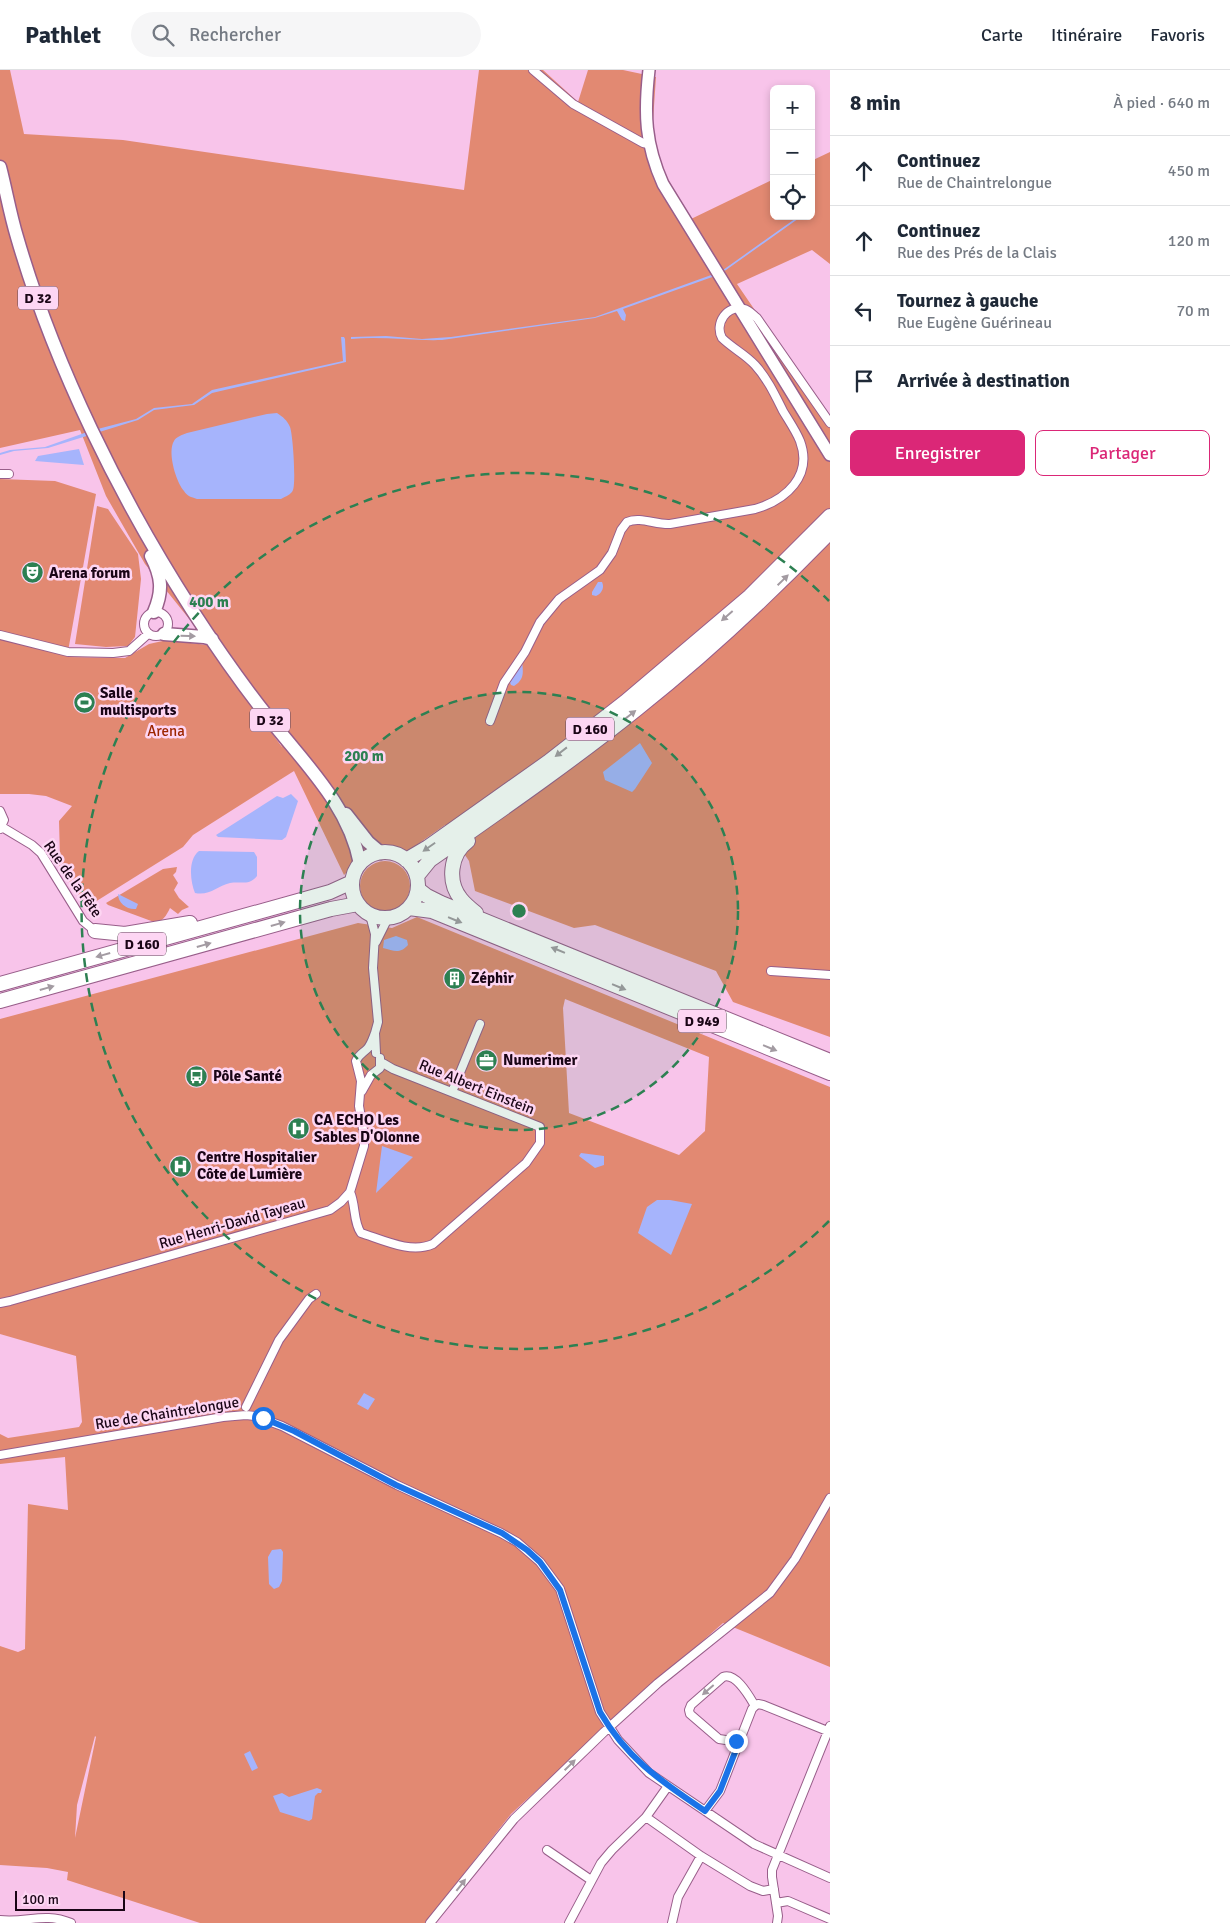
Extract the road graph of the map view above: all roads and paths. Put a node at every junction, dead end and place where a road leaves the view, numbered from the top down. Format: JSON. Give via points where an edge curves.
{"nodes":[{"id":1,"x":533,"y":70,"type":"edge"},
{"id":2,"x":649,"y":70,"type":"edge"},
{"id":3,"x":648,"y":144,"type":"junction"},
{"id":4,"x":0,"y":167,"type":"edge"},
{"id":5,"x":739,"y":308,"type":"junction"},
{"id":6,"x":830,"y":423,"type":"edge"},
{"id":7,"x":830,"y":455,"type":"edge"},
{"id":8,"x":0,"y":474,"type":"edge"},
{"id":9,"x":10,"y":474,"type":"dead end"},
{"id":10,"x":130,"y":505,"type":"junction"},
{"id":11,"x":830,"y":516,"type":"edge"},
{"id":12,"x":830,"y":532,"type":"edge"},
{"id":13,"x":154,"y":612,"type":"junction"},
{"id":14,"x":0,"y":634,"type":"edge"},
{"id":15,"x":148,"y":634,"type":"junction"},
{"id":16,"x":164,"y":634,"type":"junction"},
{"id":17,"x":212,"y":639,"type":"junction"},
{"id":18,"x":490,"y":721,"type":"dead end"},
{"id":19,"x":332,"y":799,"type":"junction"},
{"id":20,"x":506,"y":806,"type":"junction"},
{"id":21,"x":0,"y":812,"type":"edge"},
{"id":22,"x":1,"y":828,"type":"edge"},
{"id":23,"x":381,"y":853,"type":"junction"},
{"id":24,"x":406,"y":860,"type":"junction"},
{"id":25,"x":360,"y":864,"type":"junction"},
{"id":26,"x":352,"y":882,"type":"junction"},
{"id":27,"x":417,"y":882,"type":"junction"},
{"id":28,"x":358,"y":904,"type":"junction"},
{"id":29,"x":284,"y":905,"type":"junction"},
{"id":30,"x":408,"y":908,"type":"junction"},
{"id":31,"x":370,"y":915,"type":"junction"},
{"id":32,"x":388,"y":918,"type":"junction"},
{"id":33,"x":484,"y":920,"type":"junction"},
{"id":34,"x":95,"y":931,"type":"joint"},
{"id":35,"x":375,"y":946,"type":"junction"},
{"id":36,"x":771,"y":971,"type":"dead end"},
{"id":37,"x":830,"y":975,"type":"edge"},
{"id":38,"x":0,"y":982,"type":"edge"},
{"id":39,"x":0,"y":1001,"type":"edge"},
{"id":40,"x":480,"y":1024,"type":"dead end"},
{"id":41,"x":375,"y":1033,"type":"junction"},
{"id":42,"x":366,"y":1051,"type":"junction"},
{"id":43,"x":376,"y":1053,"type":"junction"},
{"id":44,"x":830,"y":1061,"type":"edge"},
{"id":45,"x":381,"y":1062,"type":"junction"},
{"id":46,"x":393,"y":1069,"type":"junction"},
{"id":47,"x":359,"y":1071,"type":"junction"},
{"id":48,"x":375,"y":1073,"type":"junction"},
{"id":49,"x":830,"y":1073,"type":"edge"},
{"id":50,"x":452,"y":1092,"type":"junction"},
{"id":51,"x":360,"y":1098,"type":"junction"},
{"id":52,"x":350,"y":1192,"type":"junction"},
{"id":53,"x":316,"y":1294,"type":"dead end"},
{"id":54,"x":0,"y":1301,"type":"edge"},
{"id":55,"x":246,"y":1407,"type":"dead end"},
{"id":56,"x":0,"y":1455,"type":"edge"},
{"id":57,"x":830,"y":1498,"type":"edge"},
{"id":58,"x":755,"y":1706,"type":"junction"},
{"id":59,"x":609,"y":1729,"type":"junction"},
{"id":60,"x":829,"y":1730,"type":"edge"},
{"id":61,"x":739,"y":1742,"type":"junction"},
{"id":62,"x":668,"y":1786,"type":"junction"},
{"id":63,"x":705,"y":1811,"type":"junction"},
{"id":64,"x":646,"y":1817,"type":"junction"},
{"id":65,"x":546,"y":1850,"type":"dead end"},
{"id":66,"x":701,"y":1856,"type":"junction"},
{"id":67,"x":778,"y":1856,"type":"junction"},
{"id":68,"x":830,"y":1878,"type":"edge"},
{"id":69,"x":591,"y":1880,"type":"junction"},
{"id":70,"x":774,"y":1889,"type":"junction"},
{"id":71,"x":776,"y":1903,"type":"junction"},
{"id":72,"x":830,"y":1919,"type":"edge"},
{"id":73,"x":0,"y":1920,"type":"edge"},
{"id":74,"x":71,"y":1923,"type":"edge"},
{"id":75,"x":430,"y":1923,"type":"edge"},
{"id":76,"x":570,"y":1923,"type":"edge"},
{"id":77,"x":672,"y":1923,"type":"edge"},
{"id":78,"x":777,"y":1923,"type":"edge"}],
"edges":[{"from":1,"to":3,"type":"street","via":[[573,104]]},
{"from":2,"to":3,"type":"street"},
{"from":3,"to":5,"type":"street","via":[[671,199]]},
{"from":4,"to":10,"type":"main road","number":"D 32","via":[[17,237],[52,338]]},
{"from":5,"to":6,"type":"street","via":[[750,312],[763,326]]},
{"from":5,"to":7,"type":"street"},
{"from":5,"to":18,"type":"street","via":[[722,318],[719,333],[762,374],[800,440],[804,456],[796,484],[782,498],[755,509],[670,524],[627,522],[600,570],[559,599],[540,622],[526,652],[504,683]]},
{"from":8,"to":9,"type":"street"},
{"from":10,"to":13,"type":"main road","via":[[138,533],[159,576],[160,597]]},
{"from":10,"to":17,"type":"main road","number":"D 32"},
{"from":11,"to":24,"type":"highway","number":"D 160","one_way":true,"via":[[743,602],[624,702],[548,762],[428,848]]},
{"from":20,"to":12,"type":"highway","number":"D 160","one_way":true,"via":[[670,682],[764,598]]},
{"from":13,"to":15,"type":"street","via":[[145,619],[144,627]]},
{"from":13,"to":16,"type":"street","via":[[167,619],[168,627]]},
{"from":14,"to":15,"type":"street","via":[[68,652],[113,653],[129,651]]},
{"from":15,"to":16,"type":"street"},
{"from":16,"to":17,"type":"main road","one_way":true},
{"from":17,"to":19,"type":"main road","number":"D 32"},
{"from":19,"to":23,"type":"main road","number":"D 32"},
{"from":19,"to":25,"type":"main road","number":"D 32","via":[[347,824]]},
{"from":20,"to":27,"type":"highway","number":"D 160","via":[[430,860]]},
{"from":20,"to":33,"type":"highway","via":[[461,847],[453,864],[457,892],[464,903]]},
{"from":21,"to":22,"type":"street","name":"Rue de la Fête","via":[[4,820]]},
{"from":22,"to":34,"type":"street","name":"Rue de la Fête","via":[[41,853],[86,925]]},
{"from":23,"to":24,"type":"highway"},
{"from":23,"to":25,"type":"highway","via":[[369,856]]},
{"from":24,"to":27,"type":"highway"},
{"from":25,"to":26,"type":"highway"},
{"from":26,"to":28,"type":"highway"},
{"from":26,"to":29,"type":"highway","number":"D 160","via":[[337,890]]},
{"from":27,"to":30,"type":"highway","via":[[413,903]]},
{"from":27,"to":33,"type":"highway","number":"D 949","via":[[431,898]]},
{"from":28,"to":31,"type":"highway"},
{"from":39,"to":28,"type":"highway","number":"D 160","one_way":true},
{"from":29,"to":34,"type":"highway","via":[[137,933]]},
{"from":29,"to":38,"type":"highway","number":"D 160","one_way":true},
{"from":30,"to":32,"type":"highway"},
{"from":30,"to":49,"type":"highway","number":"D 949","one_way":true,"via":[[432,911]]},
{"from":31,"to":32,"type":"highway"},
{"from":31,"to":35,"type":"street","via":[[375,929]]},
{"from":32,"to":35,"type":"street"},
{"from":44,"to":33,"type":"highway","number":"D 949","one_way":true},
{"from":35,"to":41,"type":"street","via":[[373,968],[378,1022]]},
{"from":36,"to":37,"type":"street"},
{"from":40,"to":50,"type":"street"},
{"from":41,"to":42,"type":"street"},
{"from":41,"to":43,"type":"street"},
{"from":42,"to":43,"type":"street"},
{"from":42,"to":47,"type":"street","via":[[357,1057]]},
{"from":43,"to":45,"type":"street"},
{"from":45,"to":46,"type":"street","name":"Rue Albert Einstein"},
{"from":45,"to":48,"type":"street"},
{"from":46,"to":48,"type":"street","name":"Rue Albert Einstein"},
{"from":46,"to":50,"type":"street","name":"Rue Albert Einstein"},
{"from":47,"to":48,"type":"street","via":[[364,1075]]},
{"from":47,"to":51,"type":"street"},
{"from":48,"to":51,"type":"street","via":[[365,1083]]},
{"from":50,"to":52,"type":"street","name":"Rue Albert Einstein","via":[[540,1127],[540,1144],[526,1163],[426,1247],[402,1245],[361,1233]]},
{"from":51,"to":52,"type":"street","via":[[365,1141]]},
{"from":52,"to":54,"type":"street","name":"Rue Henri-David Tayeau","via":[[330,1210]]},
{"from":53,"to":55,"type":"street","via":[[279,1340]]},
{"from":56,"to":59,"type":"street","name":"Rue de Chaintrelongue","via":[[234,1416],[255,1416],[294,1431],[391,1482],[502,1533],[540,1562],[560,1590],[600,1712]]},
{"from":57,"to":59,"type":"street","via":[[795,1559],[770,1593],[672,1671]]},
{"from":58,"to":60,"type":"street","via":[[763,1705]]},
{"from":58,"to":61,"type":"street"},
{"from":58,"to":61,"type":"street","one_way":true,"via":[[728,1675],[691,1705],[690,1714],[720,1739]]},
{"from":59,"to":62,"type":"street","name":"Rue de Chaintrelongue","via":[[637,1762]]},
{"from":75,"to":59,"type":"street","one_way":true,"via":[[514,1819]]},
{"from":60,"to":67,"type":"street"},
{"from":61,"to":63,"type":"street","via":[[720,1791]]},
{"from":62,"to":63,"type":"street","name":"Rue de Chaintrelongue"},
{"from":62,"to":64,"type":"street"},
{"from":63,"to":67,"type":"street","name":"Rue de Chaintrelongue"},
{"from":64,"to":66,"type":"street"},
{"from":64,"to":69,"type":"street","via":[[607,1856]]},
{"from":65,"to":69,"type":"street"},
{"from":66,"to":70,"type":"street","via":[[750,1886],[763,1891]]},
{"from":66,"to":77,"type":"street","via":[[678,1897]]},
{"from":67,"to":68,"type":"street","name":"Rue de Chaintrelongue"},
{"from":67,"to":70,"type":"street","via":[[772,1870]]},
{"from":69,"to":76,"type":"street"},
{"from":70,"to":71,"type":"street"},
{"from":71,"to":72,"type":"street","via":[[788,1901]]},
{"from":71,"to":78,"type":"street"},
{"from":73,"to":74,"type":"street","via":[[52,1917]]}]}
